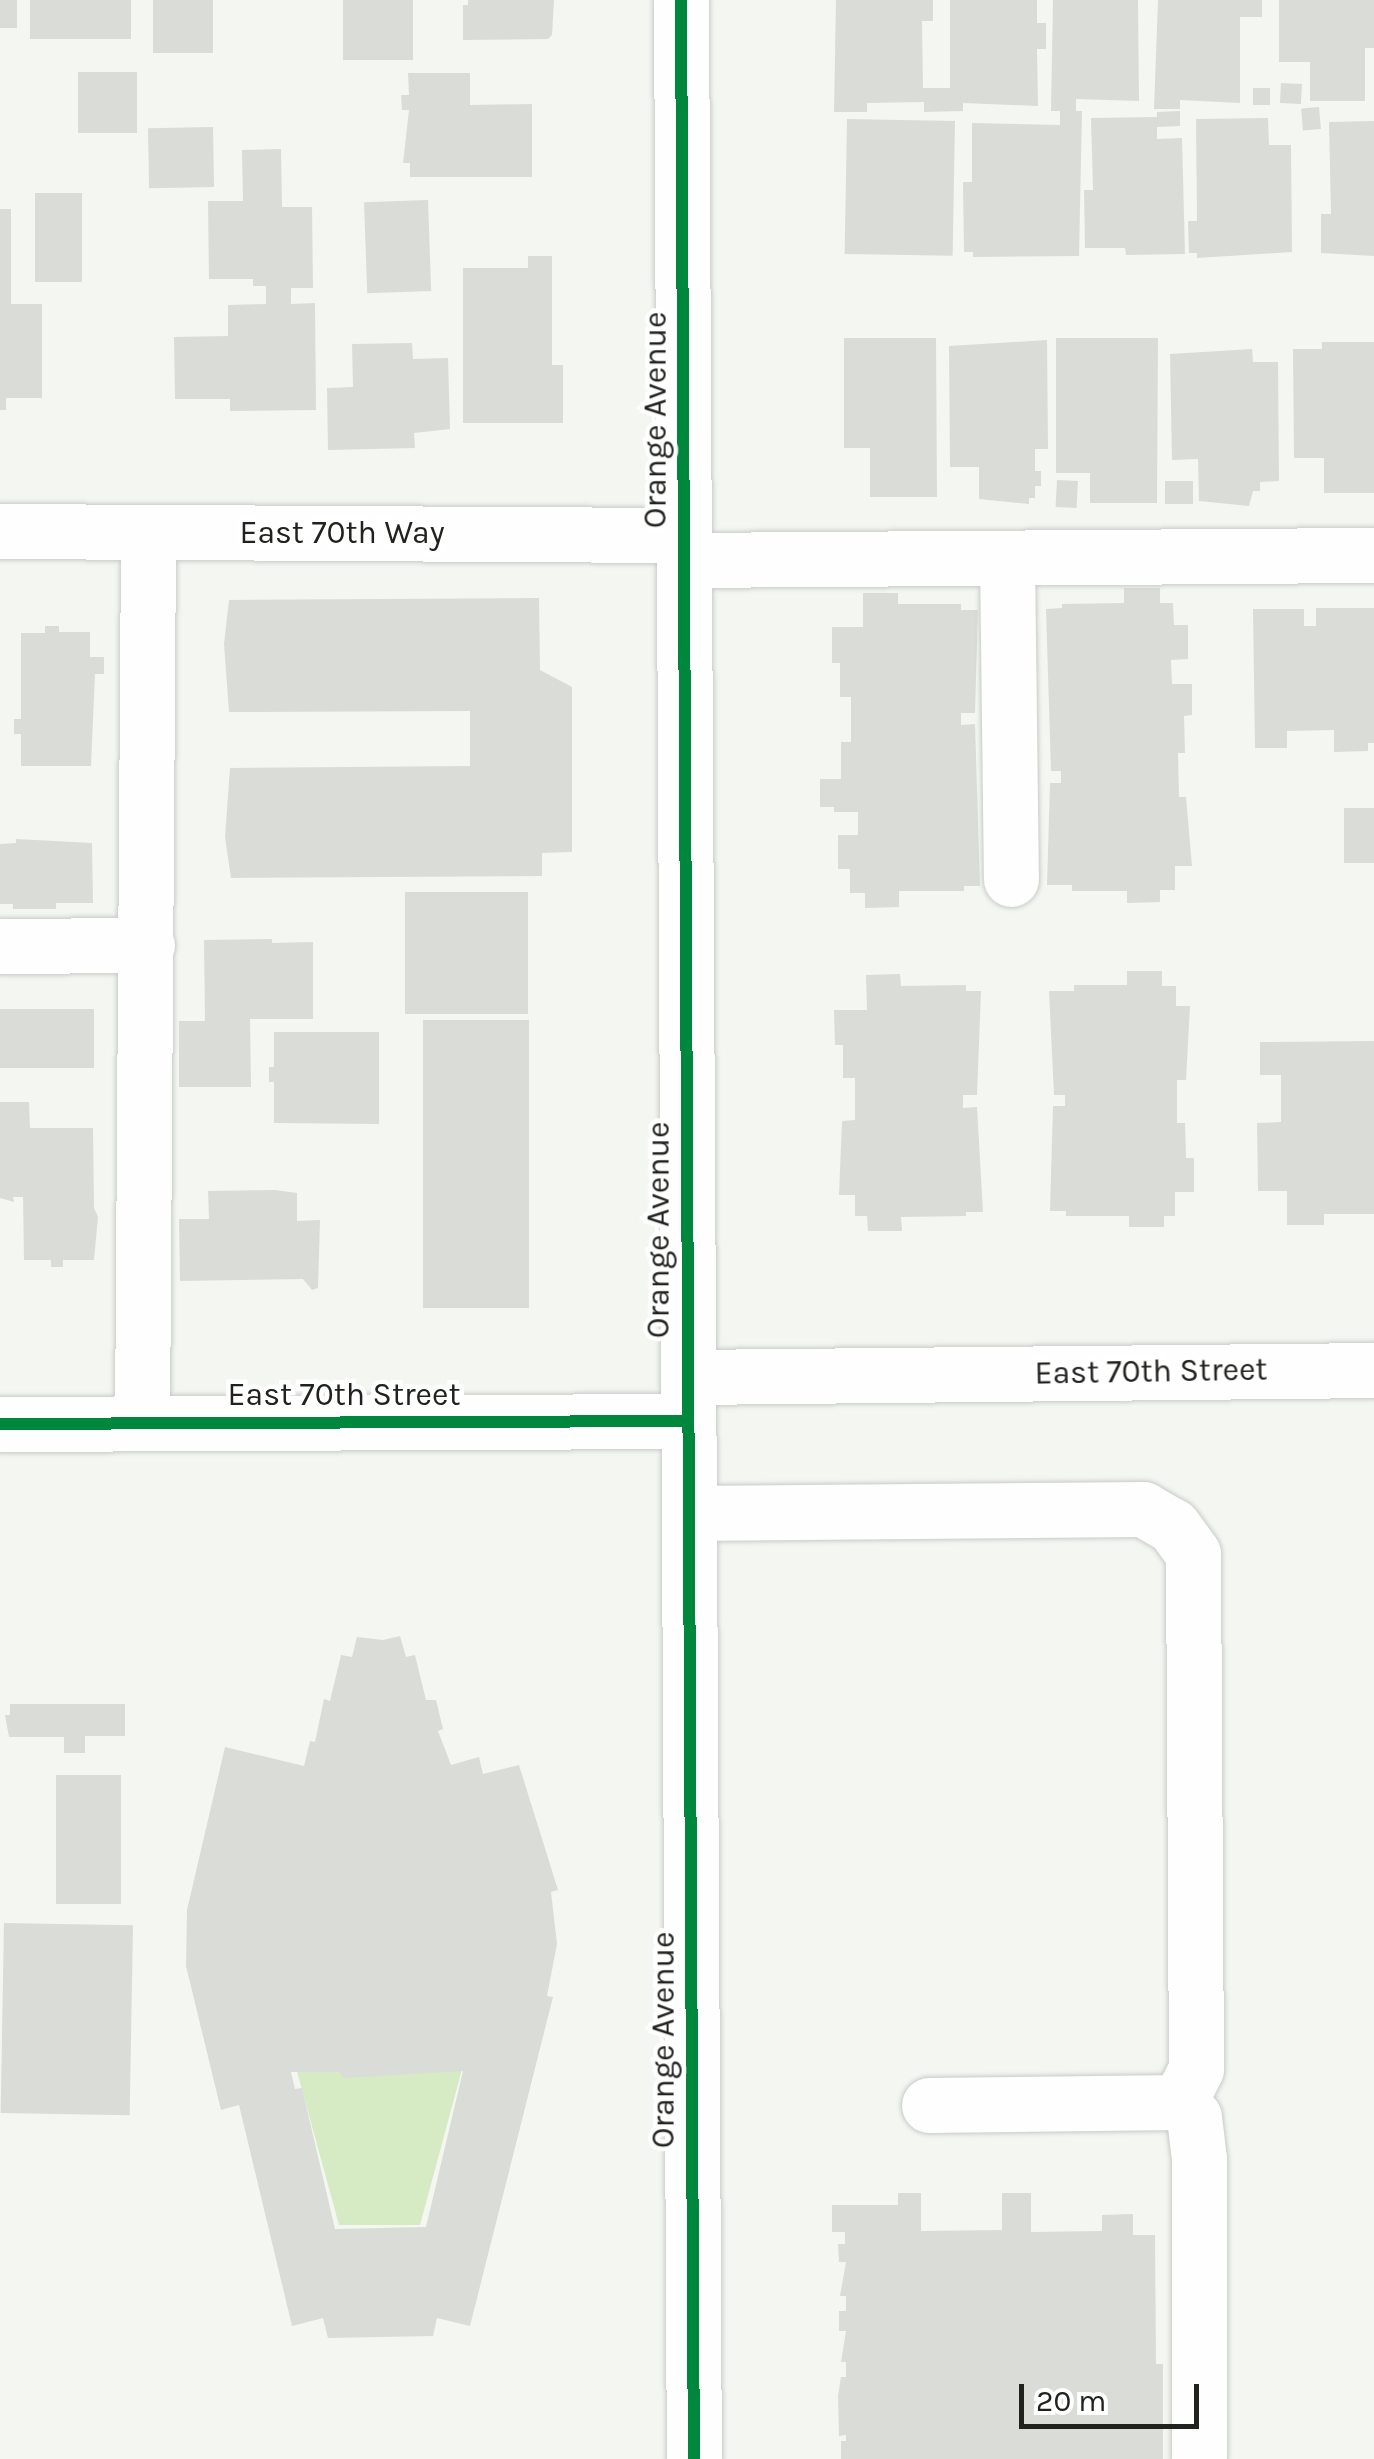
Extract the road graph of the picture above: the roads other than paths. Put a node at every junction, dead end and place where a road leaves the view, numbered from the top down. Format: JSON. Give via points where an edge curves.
{"nodes":[{"id":1,"x":682,"y":0,"type":"edge"},
{"id":2,"x":0,"y":531,"type":"edge"},
{"id":3,"x":148,"y":532,"type":"junction"},
{"id":4,"x":684,"y":547,"type":"junction"},
{"id":5,"x":1374,"y":555,"type":"edge"},
{"id":6,"x":1007,"y":558,"type":"junction"},
{"id":7,"x":1011,"y":879,"type":"dead end"},
{"id":8,"x":147,"y":945,"type":"junction"},
{"id":9,"x":0,"y":946,"type":"edge"},
{"id":10,"x":1374,"y":1370,"type":"edge"},
{"id":11,"x":688,"y":1399,"type":"junction"},
{"id":12,"x":0,"y":1424,"type":"edge"},
{"id":13,"x":142,"y":1424,"type":"junction"},
{"id":14,"x":689,"y":1513,"type":"junction"},
{"id":15,"x":1179,"y":2102,"type":"junction"},
{"id":16,"x":929,"y":2105,"type":"dead end"},
{"id":17,"x":694,"y":2459,"type":"edge"},
{"id":18,"x":1199,"y":2459,"type":"edge"}],
"edges":[{"from":1,"to":4,"type":"street","name":"Orange Avenue"},
{"from":2,"to":3,"type":"street","name":"East 70th Way"},
{"from":3,"to":4,"type":"street","name":"East 70th Way"},
{"from":3,"to":8,"type":"street"},
{"from":4,"to":6,"type":"street","name":"East 70th Way"},
{"from":4,"to":11,"type":"street","name":"Orange Avenue"},
{"from":5,"to":6,"type":"street","name":"East 70th Way"},
{"from":6,"to":7,"type":"street"},
{"from":8,"to":9,"type":"street"},
{"from":8,"to":13,"type":"street"},
{"from":10,"to":11,"type":"street","name":"East 70th Street"},
{"from":11,"to":13,"type":"street","name":"East 70th Street"},
{"from":11,"to":14,"type":"street","name":"Orange Avenue"},
{"from":12,"to":13,"type":"street","name":"East 70th Street"},
{"from":14,"to":15,"type":"street","via":[[1143,1509],[1172,1526],[1193,1554],[1196,2069]]},
{"from":14,"to":17,"type":"street","name":"Orange Avenue"},
{"from":15,"to":16,"type":"street"},
{"from":15,"to":18,"type":"street","via":[[1194,2117],[1199,2159]]}]}
